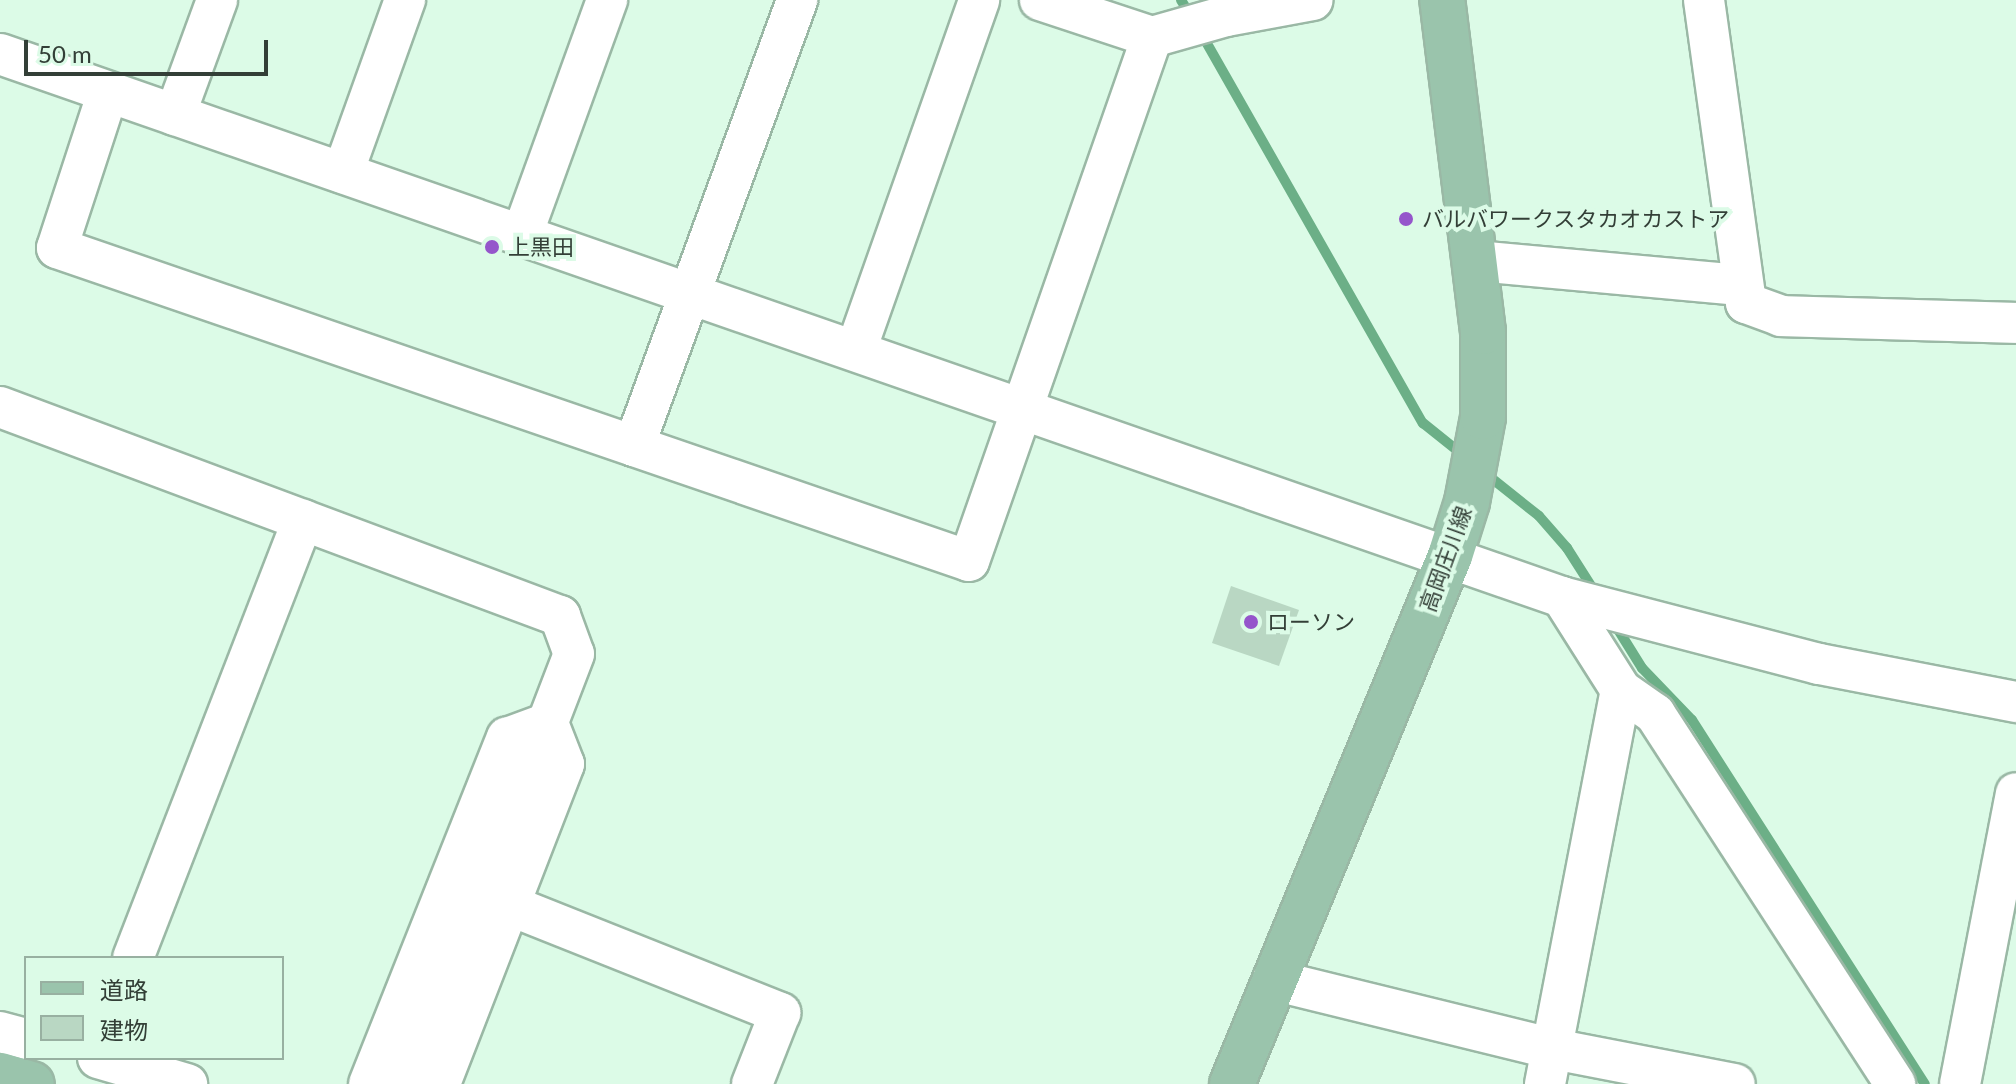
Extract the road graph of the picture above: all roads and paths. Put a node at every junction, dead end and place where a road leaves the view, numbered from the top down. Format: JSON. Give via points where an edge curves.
{"nodes":[{"id":1,"x":217,"y":0,"type":"edge"},
{"id":2,"x":405,"y":0,"type":"edge"},
{"id":3,"x":607,"y":0,"type":"edge"},
{"id":4,"x":797,"y":0,"type":"edge"},
{"id":5,"x":979,"y":0,"type":"edge"},
{"id":6,"x":1040,"y":0,"type":"edge"},
{"id":7,"x":1313,"y":0,"type":"edge"},
{"id":8,"x":1442,"y":0,"type":"edge"},
{"id":9,"x":1704,"y":0,"type":"edge"},
{"id":10,"x":1225,"y":8,"type":"edge"},
{"id":11,"x":1152,"y":37,"type":"junction"},
{"id":12,"x":0,"y":54,"type":"edge"},
{"id":13,"x":108,"y":92,"type":"junction"},
{"id":14,"x":175,"y":115,"type":"junction"},
{"id":15,"x":343,"y":173,"type":"junction"},
{"id":16,"x":522,"y":235,"type":"junction"},
{"id":17,"x":1476,"y":261,"type":"junction"},
{"id":18,"x":1742,"y":285,"type":"junction"},
{"id":19,"x":689,"y":293,"type":"junction"},
{"id":20,"x":2016,"y":323,"type":"edge"},
{"id":21,"x":856,"y":350,"type":"junction"},
{"id":22,"x":1022,"y":408,"type":"junction"},
{"id":23,"x":3,"y":418,"type":"edge"},
{"id":24,"x":634,"y":446,"type":"junction"},
{"id":25,"x":303,"y":520,"type":"junction"},
{"id":26,"x":1450,"y":556,"type":"junction"},
{"id":27,"x":1576,"y":601,"type":"junction"},
{"id":28,"x":1621,"y":690,"type":"junction"},
{"id":29,"x":2016,"y":702,"type":"edge"},
{"id":30,"x":548,"y":723,"type":"junction"},
{"id":31,"x":2016,"y":793,"type":"edge"},
{"id":32,"x":509,"y":905,"type":"junction"},
{"id":33,"x":134,"y":956,"type":"edge"},
{"id":34,"x":1273,"y":980,"type":"junction"},
{"id":35,"x":0,"y":1032,"type":"edge"},
{"id":36,"x":24,"y":1038,"type":"edge"},
{"id":37,"x":105,"y":1060,"type":"edge"},
{"id":38,"x":1549,"y":1066,"type":"edge"},
{"id":39,"x":0,"y":1075,"type":"edge"},
{"id":40,"x":32,"y":1084,"type":"edge"},
{"id":41,"x":187,"y":1084,"type":"edge"},
{"id":42,"x":369,"y":1084,"type":"edge"},
{"id":43,"x":409,"y":1084,"type":"edge"},
{"id":44,"x":440,"y":1084,"type":"edge"},
{"id":45,"x":752,"y":1084,"type":"edge"},
{"id":46,"x":1232,"y":1084,"type":"edge"},
{"id":47,"x":1735,"y":1084,"type":"edge"},
{"id":48,"x":1895,"y":1084,"type":"edge"},
{"id":49,"x":1960,"y":1084,"type":"edge"}],
"edges":[{"from":1,"to":14,"type":"street"},
{"from":2,"to":15,"type":"street"},
{"from":3,"to":16,"type":"street"},
{"from":4,"to":19,"type":"street"},
{"from":5,"to":21,"type":"street"},
{"from":6,"to":11,"type":"street"},
{"from":7,"to":10,"type":"street"},
{"from":8,"to":17,"type":"main road","name":"高岡庄川線"},
{"from":9,"to":18,"type":"street"},
{"from":10,"to":11,"type":"street"},
{"from":11,"to":22,"type":"street"},
{"from":12,"to":13,"type":"street"},
{"from":13,"to":14,"type":"street"},
{"from":13,"to":24,"type":"street","via":[[57,248]]},
{"from":14,"to":15,"type":"street"},
{"from":15,"to":16,"type":"street"},
{"from":16,"to":19,"type":"street"},
{"from":17,"to":18,"type":"street"},
{"from":17,"to":26,"type":"main road","name":"高岡庄川線","via":[[1483,417],[1467,502]]},
{"from":18,"to":20,"type":"street","via":[[1746,303],[1781,316]]},
{"from":19,"to":21,"type":"street"},
{"from":19,"to":24,"type":"street"},
{"from":21,"to":22,"type":"street"},
{"from":22,"to":24,"type":"street","via":[[969,561]]},
{"from":22,"to":26,"type":"street"},
{"from":23,"to":25,"type":"street"},
{"from":25,"to":30,"type":"street","via":[[560,616],[574,654]]},
{"from":25,"to":33,"type":"street"},
{"from":26,"to":27,"type":"street"},
{"from":26,"to":34,"type":"main road","name":"高岡庄川線"},
{"from":27,"to":28,"type":"street"},
{"from":27,"to":29,"type":"street","via":[[1819,664]]},
{"from":28,"to":38,"type":"street"},
{"from":28,"to":48,"type":"street","via":[[1655,714]]},
{"from":30,"to":32,"type":"street","via":[[564,764]]},
{"from":30,"to":42,"type":"street","via":[[507,738]]},
{"from":30,"to":43,"type":"street"},
{"from":31,"to":49,"type":"street"},
{"from":32,"to":44,"type":"street"},
{"from":32,"to":45,"type":"street","via":[[780,1013]]},
{"from":34,"to":38,"type":"street"},
{"from":34,"to":46,"type":"main road","name":"高岡庄川線"},
{"from":35,"to":36,"type":"street"},
{"from":37,"to":41,"type":"street"},
{"from":38,"to":47,"type":"street"},
{"from":39,"to":40,"type":"main road"}]}
